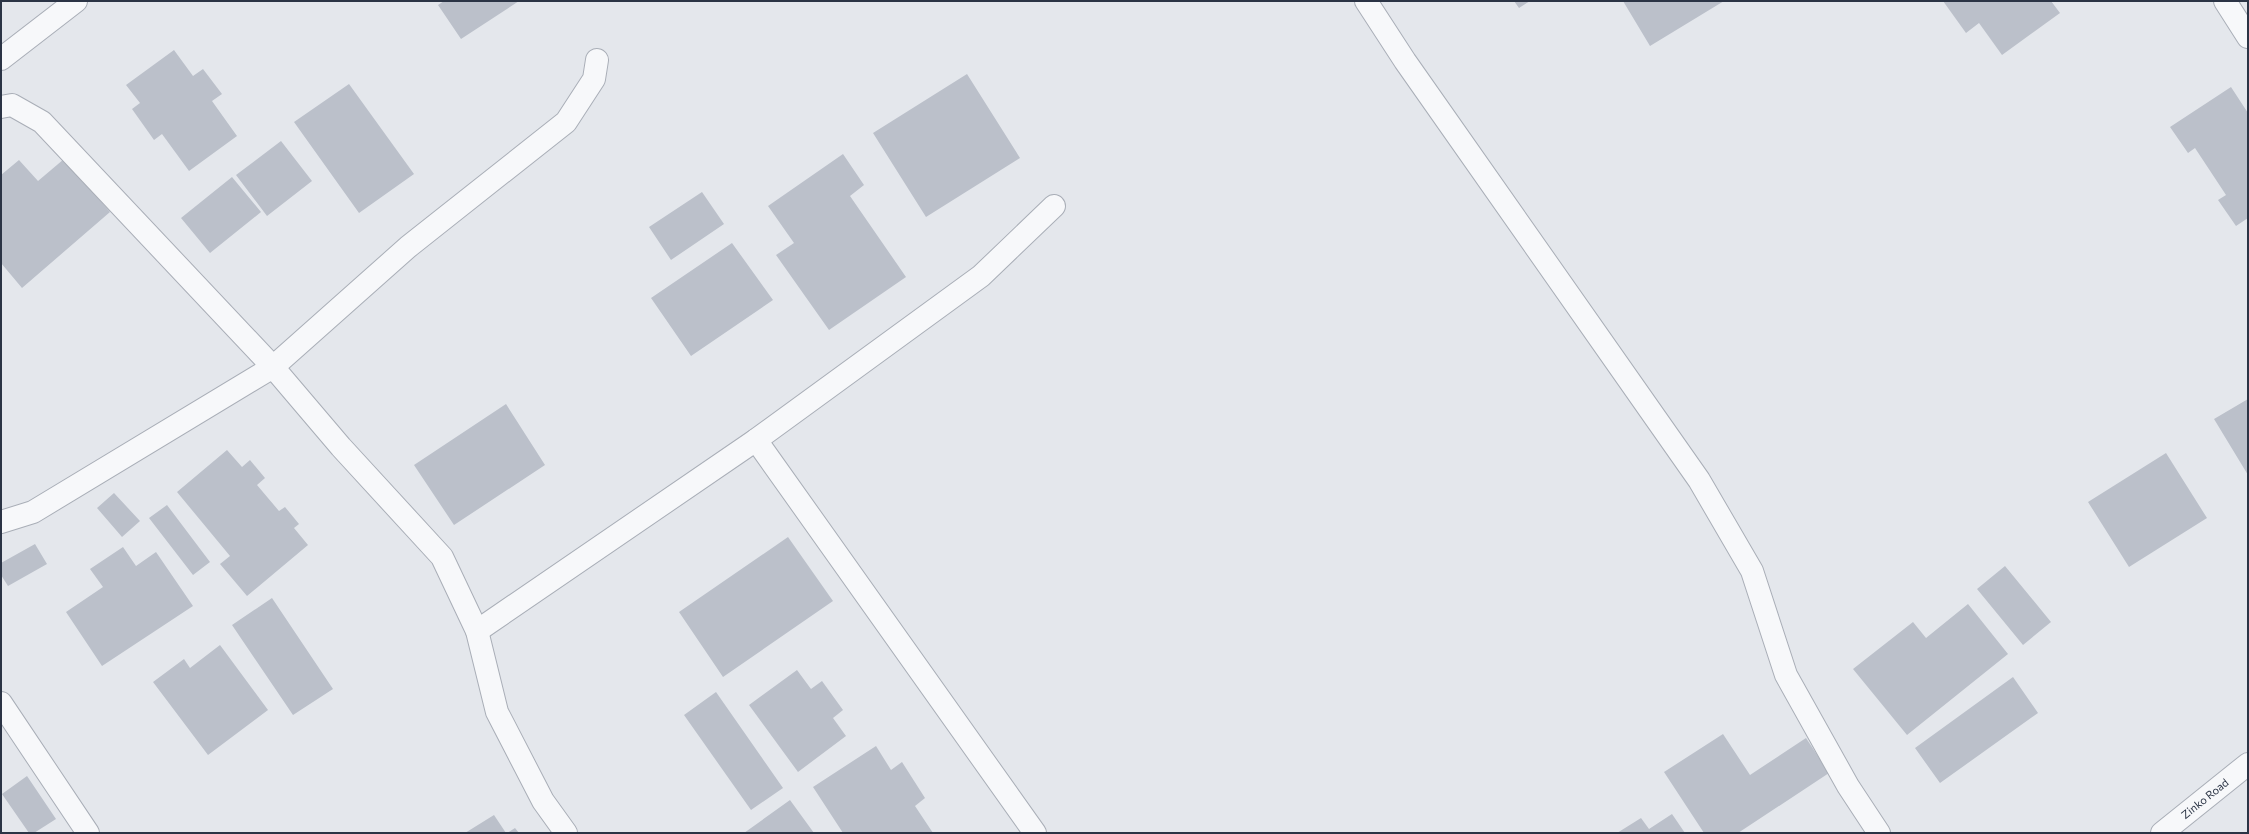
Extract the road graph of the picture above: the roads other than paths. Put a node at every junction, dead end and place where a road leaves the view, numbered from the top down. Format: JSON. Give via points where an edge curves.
{"nodes":[{"id":1,"x":76,"y":1,"type":"edge"},
{"id":2,"x":1366,"y":1,"type":"edge"},
{"id":3,"x":2225,"y":1,"type":"edge"},
{"id":4,"x":2248,"y":37,"type":"edge"},
{"id":5,"x":1,"y":59,"type":"edge"},
{"id":6,"x":597,"y":60,"type":"dead end"},
{"id":7,"x":1,"y":107,"type":"edge"},
{"id":8,"x":1054,"y":206,"type":"dead end"},
{"id":9,"x":273,"y":367,"type":"junction"},
{"id":10,"x":756,"y":440,"type":"junction"},
{"id":11,"x":1,"y":522,"type":"edge"},
{"id":12,"x":477,"y":631,"type":"junction"},
{"id":13,"x":1,"y":704,"type":"edge"},
{"id":14,"x":2248,"y":764,"type":"edge"},
{"id":15,"x":88,"y":833,"type":"edge"},
{"id":16,"x":566,"y":833,"type":"edge"},
{"id":17,"x":1035,"y":833,"type":"edge"},
{"id":18,"x":1879,"y":833,"type":"edge"},
{"id":19,"x":2162,"y":833,"type":"edge"}],
"edges":[{"from":1,"to":5,"type":"street"},
{"from":2,"to":18,"type":"street","via":[[1405,61],[1699,480],[1752,571],[1786,675],[1848,786]]},
{"from":3,"to":4,"type":"street"},
{"from":6,"to":9,"type":"street","via":[[594,79],[566,122],[408,247]]},
{"from":7,"to":9,"type":"street","via":[[12,104],[42,122]]},
{"from":8,"to":10,"type":"street","via":[[981,276]]},
{"from":9,"to":11,"type":"street","via":[[33,512]]},
{"from":9,"to":12,"type":"street","via":[[341,447],[442,557]]},
{"from":10,"to":12,"type":"street"},
{"from":10,"to":17,"type":"street"},
{"from":12,"to":16,"type":"street","via":[[497,712],[543,801]]},
{"from":13,"to":15,"type":"street"},
{"from":14,"to":19,"type":"street","name":"Zinko Road"}]}
